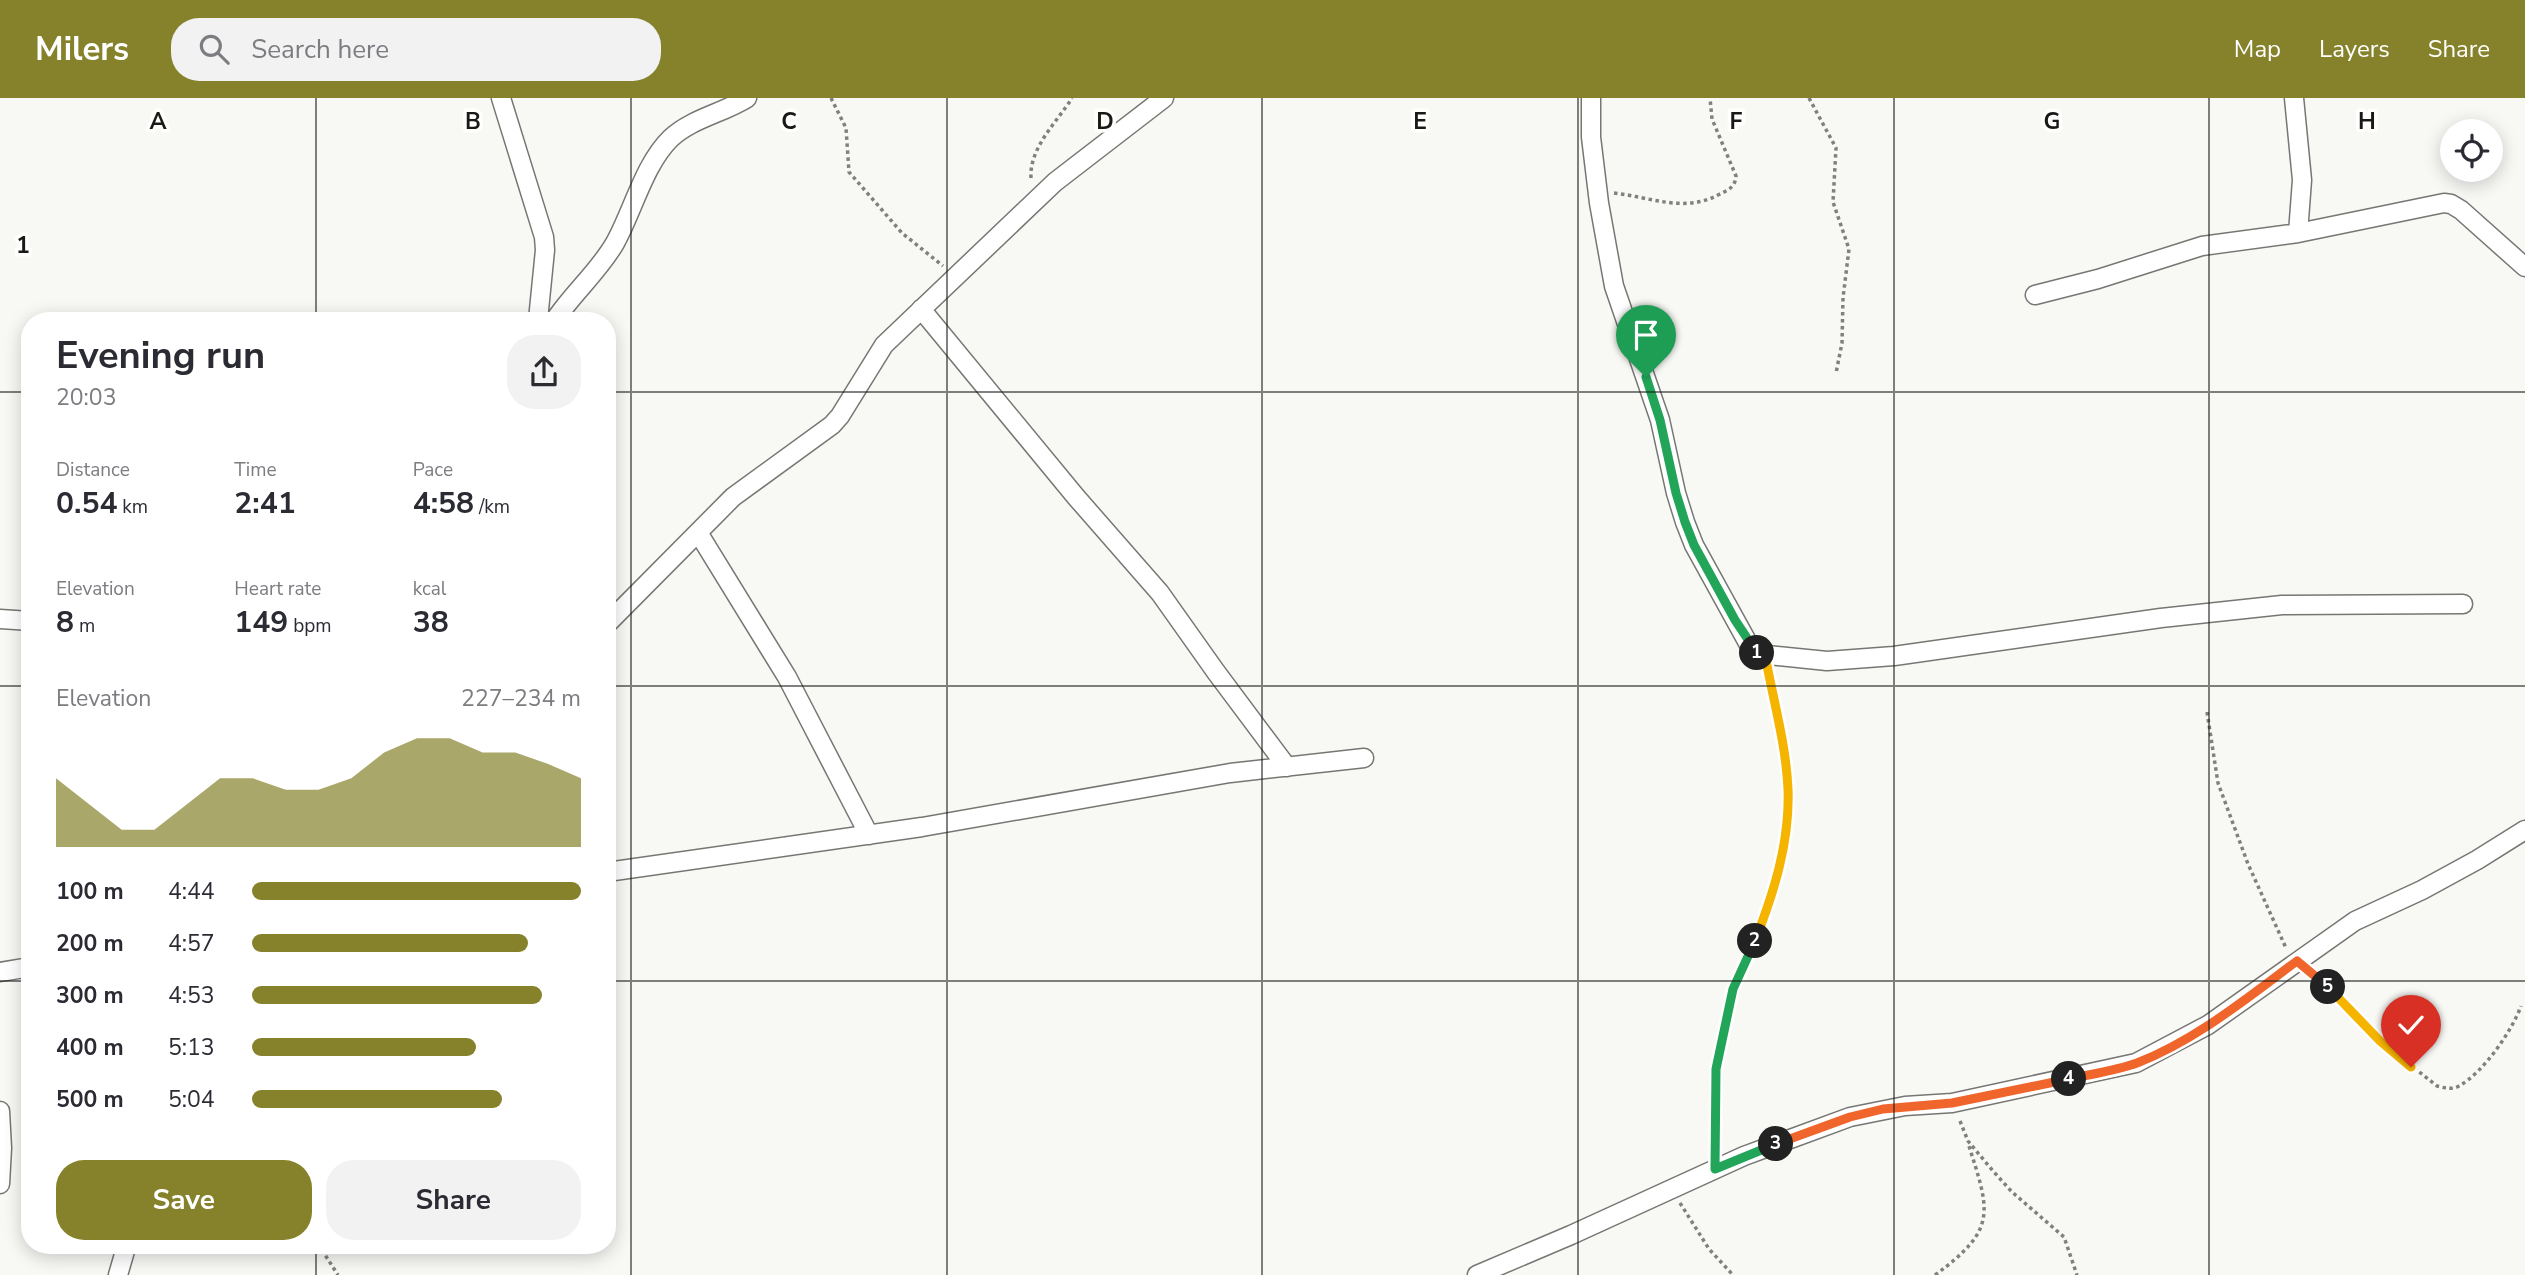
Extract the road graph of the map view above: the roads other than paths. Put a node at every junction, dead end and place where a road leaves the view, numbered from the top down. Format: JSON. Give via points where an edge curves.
{"nodes":[{"id":1,"x":501,"y":98,"type":"edge"},
{"id":2,"x":747,"y":98,"type":"edge"},
{"id":3,"x":1164,"y":98,"type":"edge"},
{"id":4,"x":1591,"y":98,"type":"edge"},
{"id":5,"x":2294,"y":98,"type":"edge"},
{"id":6,"x":2298,"y":233,"type":"junction"},
{"id":7,"x":2525,"y":267,"type":"edge"},
{"id":8,"x":2035,"y":295,"type":"dead end"},
{"id":9,"x":921,"y":309,"type":"junction"},
{"id":10,"x":539,"y":312,"type":"edge"},
{"id":11,"x":561,"y":312,"type":"edge"},
{"id":12,"x":699,"y":534,"type":"junction"},
{"id":13,"x":2463,"y":604,"type":"dead end"},
{"id":14,"x":616,"y":615,"type":"edge"},
{"id":15,"x":0,"y":619,"type":"edge"},
{"id":16,"x":21,"y":620,"type":"edge"},
{"id":17,"x":1364,"y":758,"type":"dead end"},
{"id":18,"x":1287,"y":767,"type":"junction"},
{"id":19,"x":2525,"y":830,"type":"edge"},
{"id":20,"x":869,"y":835,"type":"junction"},
{"id":21,"x":616,"y":871,"type":"edge"},
{"id":22,"x":21,"y":968,"type":"edge"},
{"id":23,"x":0,"y":972,"type":"edge"},
{"id":24,"x":0,"y":1111,"type":"edge"},
{"id":25,"x":0,"y":1184,"type":"edge"},
{"id":26,"x":124,"y":1254,"type":"edge"},
{"id":27,"x":118,"y":1275,"type":"edge"},
{"id":28,"x":1477,"y":1275,"type":"edge"}],
"edges":[{"from":1,"to":10,"type":"street","via":[[544,237]]},
{"from":2,"to":11,"type":"street","via":[[684,129],[666,144],[614,245]]},
{"from":3,"to":9,"type":"street","via":[[1034,200]]},
{"from":4,"to":13,"type":"street","via":[[1597,191],[1614,286],[1660,420],[1685,522],[1756,652],[1827,661],[2282,605]]},
{"from":5,"to":6,"type":"street","via":[[2302,180]]},
{"from":6,"to":7,"type":"street","via":[[2451,204]]},
{"from":6,"to":8,"type":"street","via":[[2202,246]]},
{"from":9,"to":12,"type":"street","via":[[884,345],[832,425],[733,497]]},
{"from":9,"to":18,"type":"street","via":[[1160,593]]},
{"from":12,"to":14,"type":"street"},
{"from":12,"to":20,"type":"street","via":[[787,677]]},
{"from":15,"to":16,"type":"street"},
{"from":17,"to":18,"type":"street"},
{"from":18,"to":20,"type":"street"},
{"from":19,"to":28,"type":"street","via":[[2423,890],[2368,913],[2208,1025],[2136,1063],[1952,1103],[1850,1117],[1715,1169]]},
{"from":20,"to":21,"type":"street"},
{"from":22,"to":23,"type":"street"},
{"from":24,"to":25,"type":"street"},
{"from":26,"to":27,"type":"street"}]}
